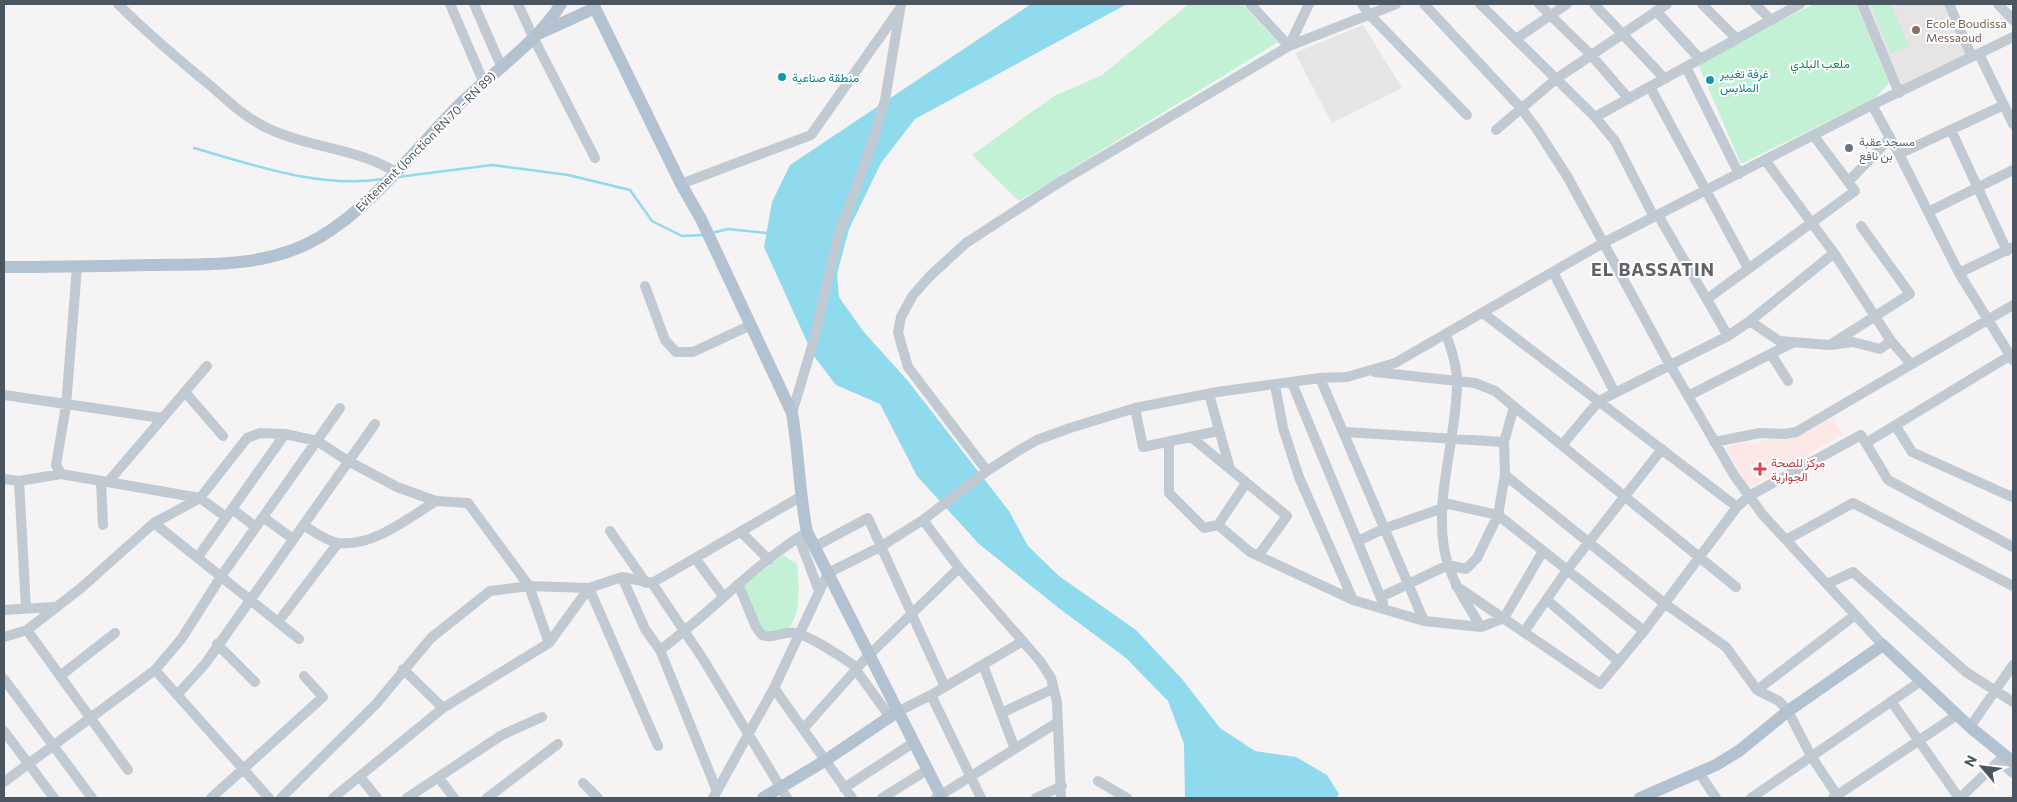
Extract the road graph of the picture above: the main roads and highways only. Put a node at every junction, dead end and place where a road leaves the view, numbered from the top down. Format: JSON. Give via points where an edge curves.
{"nodes":[{"id":1,"x":560,"y":5,"type":"edge"},
{"id":2,"x":594,"y":6,"type":"edge"},
{"id":3,"x":533,"y":37,"type":"junction"},
{"id":4,"x":7,"y":267,"type":"edge"},
{"id":5,"x":894,"y":714,"type":"junction"},
{"id":6,"x":2006,"y":759,"type":"edge"},
{"id":7,"x":783,"y":793,"type":"edge"},
{"id":8,"x":939,"y":797,"type":"edge"},
{"id":9,"x":1648,"y":797,"type":"edge"},
{"id":10,"x":763,"y":798,"type":"edge"}],
"edges":[{"from":1,"to":3,"type":"main road","name":"Evitement (Jonction RN 70 - RN 89)"},
{"from":2,"to":3,"type":"main road"},
{"from":2,"to":5,"type":"main road","via":[[701,219],[792,414],[803,535],[814,547],[828,573]]},
{"from":3,"to":4,"type":"main road","name":"Evitement (Jonction RN 70 - RN 89)","via":[[483,81],[354,212],[302,247],[271,258],[232,263]]},
{"from":5,"to":7,"type":"main road"},
{"from":5,"to":8,"type":"main road"},
{"from":6,"to":9,"type":"main road","via":[[1883,645],[1788,711],[1739,751],[1700,774]]},
{"from":7,"to":10,"type":"main road"}]}
